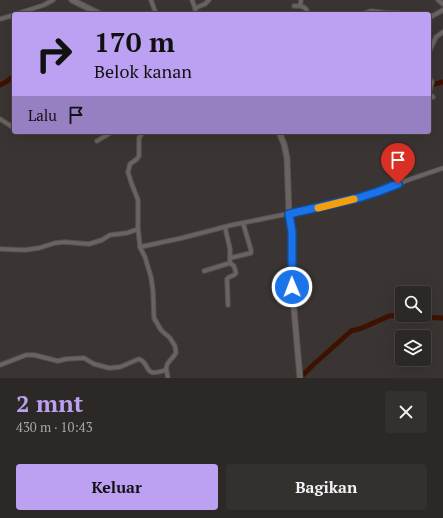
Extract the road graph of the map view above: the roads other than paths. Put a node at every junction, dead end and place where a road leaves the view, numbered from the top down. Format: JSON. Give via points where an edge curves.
{"nodes":[{"id":1,"x":53,"y":0,"type":"edge"},
{"id":2,"x":72,"y":0,"type":"edge"},
{"id":3,"x":151,"y":0,"type":"edge"},
{"id":4,"x":192,"y":0,"type":"edge"},
{"id":5,"x":209,"y":0,"type":"edge"},
{"id":6,"x":301,"y":0,"type":"edge"},
{"id":7,"x":438,"y":0,"type":"edge"},
{"id":8,"x":443,"y":4,"type":"edge"},
{"id":9,"x":294,"y":6,"type":"dead end"},
{"id":10,"x":300,"y":6,"type":"junction"},
{"id":11,"x":196,"y":8,"type":"junction"},
{"id":12,"x":443,"y":10,"type":"edge"},
{"id":13,"x":21,"y":12,"type":"edge"},
{"id":14,"x":96,"y":12,"type":"edge"},
{"id":15,"x":155,"y":12,"type":"edge"},
{"id":16,"x":196,"y":12,"type":"edge"},
{"id":17,"x":307,"y":12,"type":"edge"},
{"id":18,"x":12,"y":15,"type":"edge"},
{"id":19,"x":431,"y":17,"type":"edge"},
{"id":20,"x":0,"y":19,"type":"edge"},
{"id":21,"x":443,"y":32,"type":"edge"},
{"id":22,"x":431,"y":48,"type":"edge"},
{"id":23,"x":0,"y":119,"type":"edge"},
{"id":24,"x":12,"y":127,"type":"edge"},
{"id":25,"x":109,"y":134,"type":"edge"},
{"id":26,"x":142,"y":134,"type":"edge"},
{"id":27,"x":280,"y":134,"type":"edge"},
{"id":28,"x":97,"y":141,"type":"dead end"},
{"id":29,"x":443,"y":168,"type":"edge"},
{"id":30,"x":289,"y":214,"type":"junction"},
{"id":31,"x":243,"y":223,"type":"junction"},
{"id":32,"x":225,"y":227,"type":"junction"},
{"id":33,"x":138,"y":229,"type":"junction"},
{"id":34,"x":140,"y":247,"type":"junction"},
{"id":35,"x":0,"y":249,"type":"edge"},
{"id":36,"x":230,"y":260,"type":"junction"},
{"id":37,"x":204,"y":271,"type":"dead end"},
{"id":38,"x":228,"y":305,"type":"dead end"},
{"id":39,"x":0,"y":365,"type":"edge"},
{"id":40,"x":166,"y":370,"type":"junction"},
{"id":41,"x":168,"y":378,"type":"edge"},
{"id":42,"x":300,"y":378,"type":"edge"}],
"edges":[{"from":1,"to":13,"type":"street"},
{"from":2,"to":14,"type":"main road"},
{"from":3,"to":15,"type":"street"},
{"from":4,"to":11,"type":"street"},
{"from":5,"to":11,"type":"street"},
{"from":6,"to":10,"type":"street"},
{"from":7,"to":8,"type":"street"},
{"from":9,"to":10,"type":"street"},
{"from":10,"to":17,"type":"street"},
{"from":11,"to":16,"type":"street"},
{"from":12,"to":19,"type":"street"},
{"from":18,"to":20,"type":"street"},
{"from":21,"to":22,"type":"street","via":[[437,36]]},
{"from":23,"to":24,"type":"street"},
{"from":25,"to":28,"type":"street"},
{"from":26,"to":33,"type":"street","via":[[139,138],[139,156],[130,164],[128,172],[138,200]]},
{"from":27,"to":30,"type":"main road","via":[[287,158]]},
{"from":29,"to":30,"type":"street","via":[[358,198]]},
{"from":30,"to":31,"type":"street"},
{"from":30,"to":42,"type":"main road"},
{"from":31,"to":32,"type":"street"},
{"from":31,"to":36,"type":"street","via":[[251,253]]},
{"from":32,"to":34,"type":"street"},
{"from":32,"to":36,"type":"street"},
{"from":33,"to":34,"type":"street"},
{"from":33,"to":35,"type":"street","via":[[89,244],[65,242],[25,250]]},
{"from":34,"to":40,"type":"street","via":[[151,276],[154,318],[175,346],[176,352],[167,364]]},
{"from":36,"to":37,"type":"street","via":[[229,264]]},
{"from":36,"to":38,"type":"street","via":[[236,273],[227,279]]},
{"from":39,"to":40,"type":"street","via":[[26,355],[34,355],[58,361],[84,358],[109,368],[120,367],[138,359],[143,361],[150,371],[156,373]]},
{"from":40,"to":41,"type":"street"}]}
